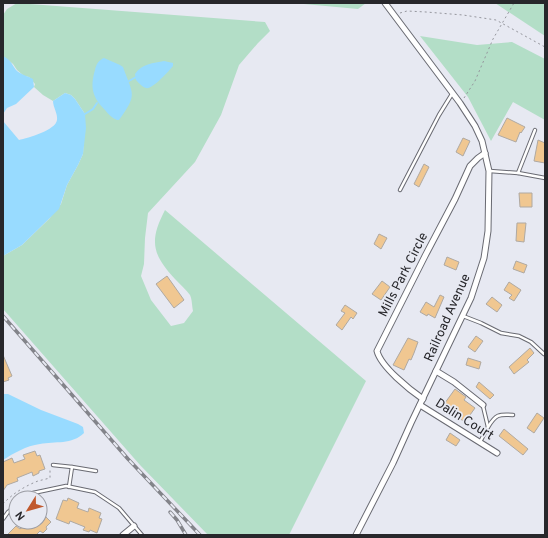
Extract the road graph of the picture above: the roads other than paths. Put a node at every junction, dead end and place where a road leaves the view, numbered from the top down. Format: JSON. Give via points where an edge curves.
{"nodes":[{"id":1,"x":385,"y":3,"type":"edge"},
{"id":2,"x":452,"y":94,"type":"junction"},
{"id":3,"x":535,"y":130,"type":"dead end"},
{"id":4,"x":485,"y":153,"type":"junction"},
{"id":5,"x":489,"y":171,"type":"junction"},
{"id":6,"x":518,"y":173,"type":"junction"},
{"id":7,"x":545,"y":178,"type":"edge"},
{"id":8,"x":400,"y":190,"type":"dead end"},
{"id":9,"x":462,"y":316,"type":"junction"},
{"id":10,"x":544,"y":354,"type":"edge"},
{"id":11,"x":436,"y":371,"type":"junction"},
{"id":12,"x":423,"y":399,"type":"junction"},
{"id":13,"x":420,"y":405,"type":"junction"},
{"id":14,"x":483,"y":405,"type":"joint"},
{"id":15,"x":512,"y":415,"type":"dead end"},
{"id":16,"x":488,"y":427,"type":"junction"},
{"id":17,"x":480,"y":442,"type":"junction"},
{"id":18,"x":497,"y":453,"type":"dead end"},
{"id":19,"x":53,"y":465,"type":"road end"},
{"id":20,"x":72,"y":467,"type":"junction"},
{"id":21,"x":96,"y":471,"type":"dead end"},
{"id":22,"x":69,"y":487,"type":"junction"},
{"id":23,"x":47,"y":490,"type":"edge"},
{"id":24,"x":134,"y":526,"type":"junction"},
{"id":25,"x":123,"y":535,"type":"edge"},
{"id":26,"x":142,"y":535,"type":"edge"},
{"id":27,"x":356,"y":535,"type":"edge"}],
"edges":[{"from":1,"to":2,"type":"street","name":"Railroad Avenue"},
{"from":2,"to":4,"type":"street","name":"Railroad Avenue","via":[[475,126]]},
{"from":2,"to":8,"type":"lane"},
{"from":3,"to":6,"type":"lane"},
{"from":4,"to":5,"type":"street","name":"Railroad Avenue"},
{"from":4,"to":12,"type":"street","name":"Mills Park Circle","via":[[470,166],[378,351],[385,365]]},
{"from":5,"to":6,"type":"lane"},
{"from":5,"to":9,"type":"street","name":"Railroad Avenue","via":[[486,247],[476,287]]},
{"from":6,"to":7,"type":"lane"},
{"from":9,"to":10,"type":"lane","via":[[501,333],[519,336],[531,342]]},
{"from":9,"to":11,"type":"street","name":"Railroad Avenue"},
{"from":11,"to":12,"type":"street","name":"Railroad Avenue"},
{"from":11,"to":14,"type":"street"},
{"from":12,"to":13,"type":"street","name":"Railroad Avenue"},
{"from":13,"to":17,"type":"street","name":"Dalin Court"},
{"from":13,"to":27,"type":"street","name":"Railroad Avenue"},
{"from":14,"to":16,"type":"lane"},
{"from":15,"to":16,"type":"lane","via":[[496,416]]},
{"from":16,"to":17,"type":"lane"},
{"from":17,"to":18,"type":"street","name":"Dalin Court"},
{"from":19,"to":20,"type":"lane"},
{"from":20,"to":21,"type":"lane"},
{"from":20,"to":22,"type":"lane"},
{"from":22,"to":23,"type":"lane"},
{"from":22,"to":24,"type":"lane","via":[[95,492],[118,508]]},
{"from":24,"to":25,"type":"street"},
{"from":24,"to":26,"type":"lane"}]}
